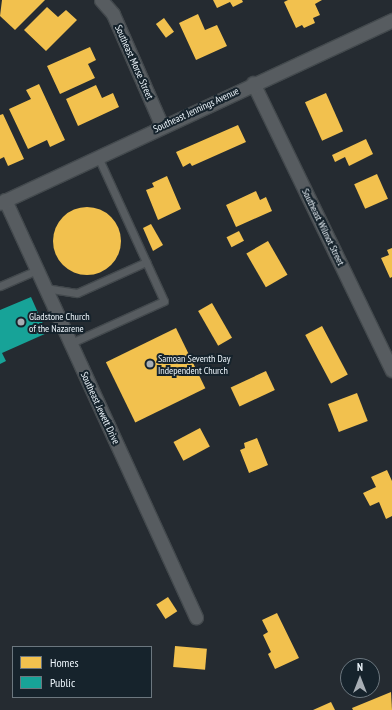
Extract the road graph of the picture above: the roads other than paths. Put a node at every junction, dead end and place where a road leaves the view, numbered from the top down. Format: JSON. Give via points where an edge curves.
{"nodes":[{"id":1,"x":101,"y":0,"type":"edge"},
{"id":2,"x":392,"y":20,"type":"edge"},
{"id":3,"x":253,"y":84,"type":"junction"},
{"id":4,"x":162,"y":126,"type":"junction"},
{"id":5,"x":98,"y":157,"type":"junction"},
{"id":6,"x":2,"y":201,"type":"edge"},
{"id":7,"x":146,"y":262,"type":"junction"},
{"id":8,"x":37,"y":270,"type":"junction"},
{"id":9,"x":0,"y":286,"type":"edge"},
{"id":10,"x":45,"y":288,"type":"junction"},
{"id":11,"x":70,"y":343,"type":"junction"},
{"id":12,"x":392,"y":370,"type":"edge"},
{"id":13,"x":196,"y":617,"type":"dead end"}],
"edges":[{"from":1,"to":4,"type":"street","name":"Southeast Morse Street","via":[[113,14]]},
{"from":2,"to":3,"type":"street","name":"Southeast Jennings Avenue"},
{"from":3,"to":4,"type":"street","name":"Southeast Jennings Avenue"},
{"from":3,"to":12,"type":"street","name":"Southeast Wilmot Street"},
{"from":4,"to":5,"type":"street","name":"Southeast Jennings Avenue"},
{"from":5,"to":6,"type":"street","name":"Southeast Jennings Avenue"},
{"from":5,"to":7,"type":"lane"},
{"from":6,"to":8,"type":"street","name":"Southeast Jewett Drive"},
{"from":7,"to":10,"type":"lane","via":[[78,293]]},
{"from":7,"to":11,"type":"lane","via":[[164,301]]},
{"from":8,"to":9,"type":"lane"},
{"from":8,"to":10,"type":"street","name":"Southeast Jewett Drive"},
{"from":10,"to":11,"type":"street","name":"Southeast Jewett Drive"},
{"from":11,"to":13,"type":"street","name":"Southeast Jewett Drive"}]}
